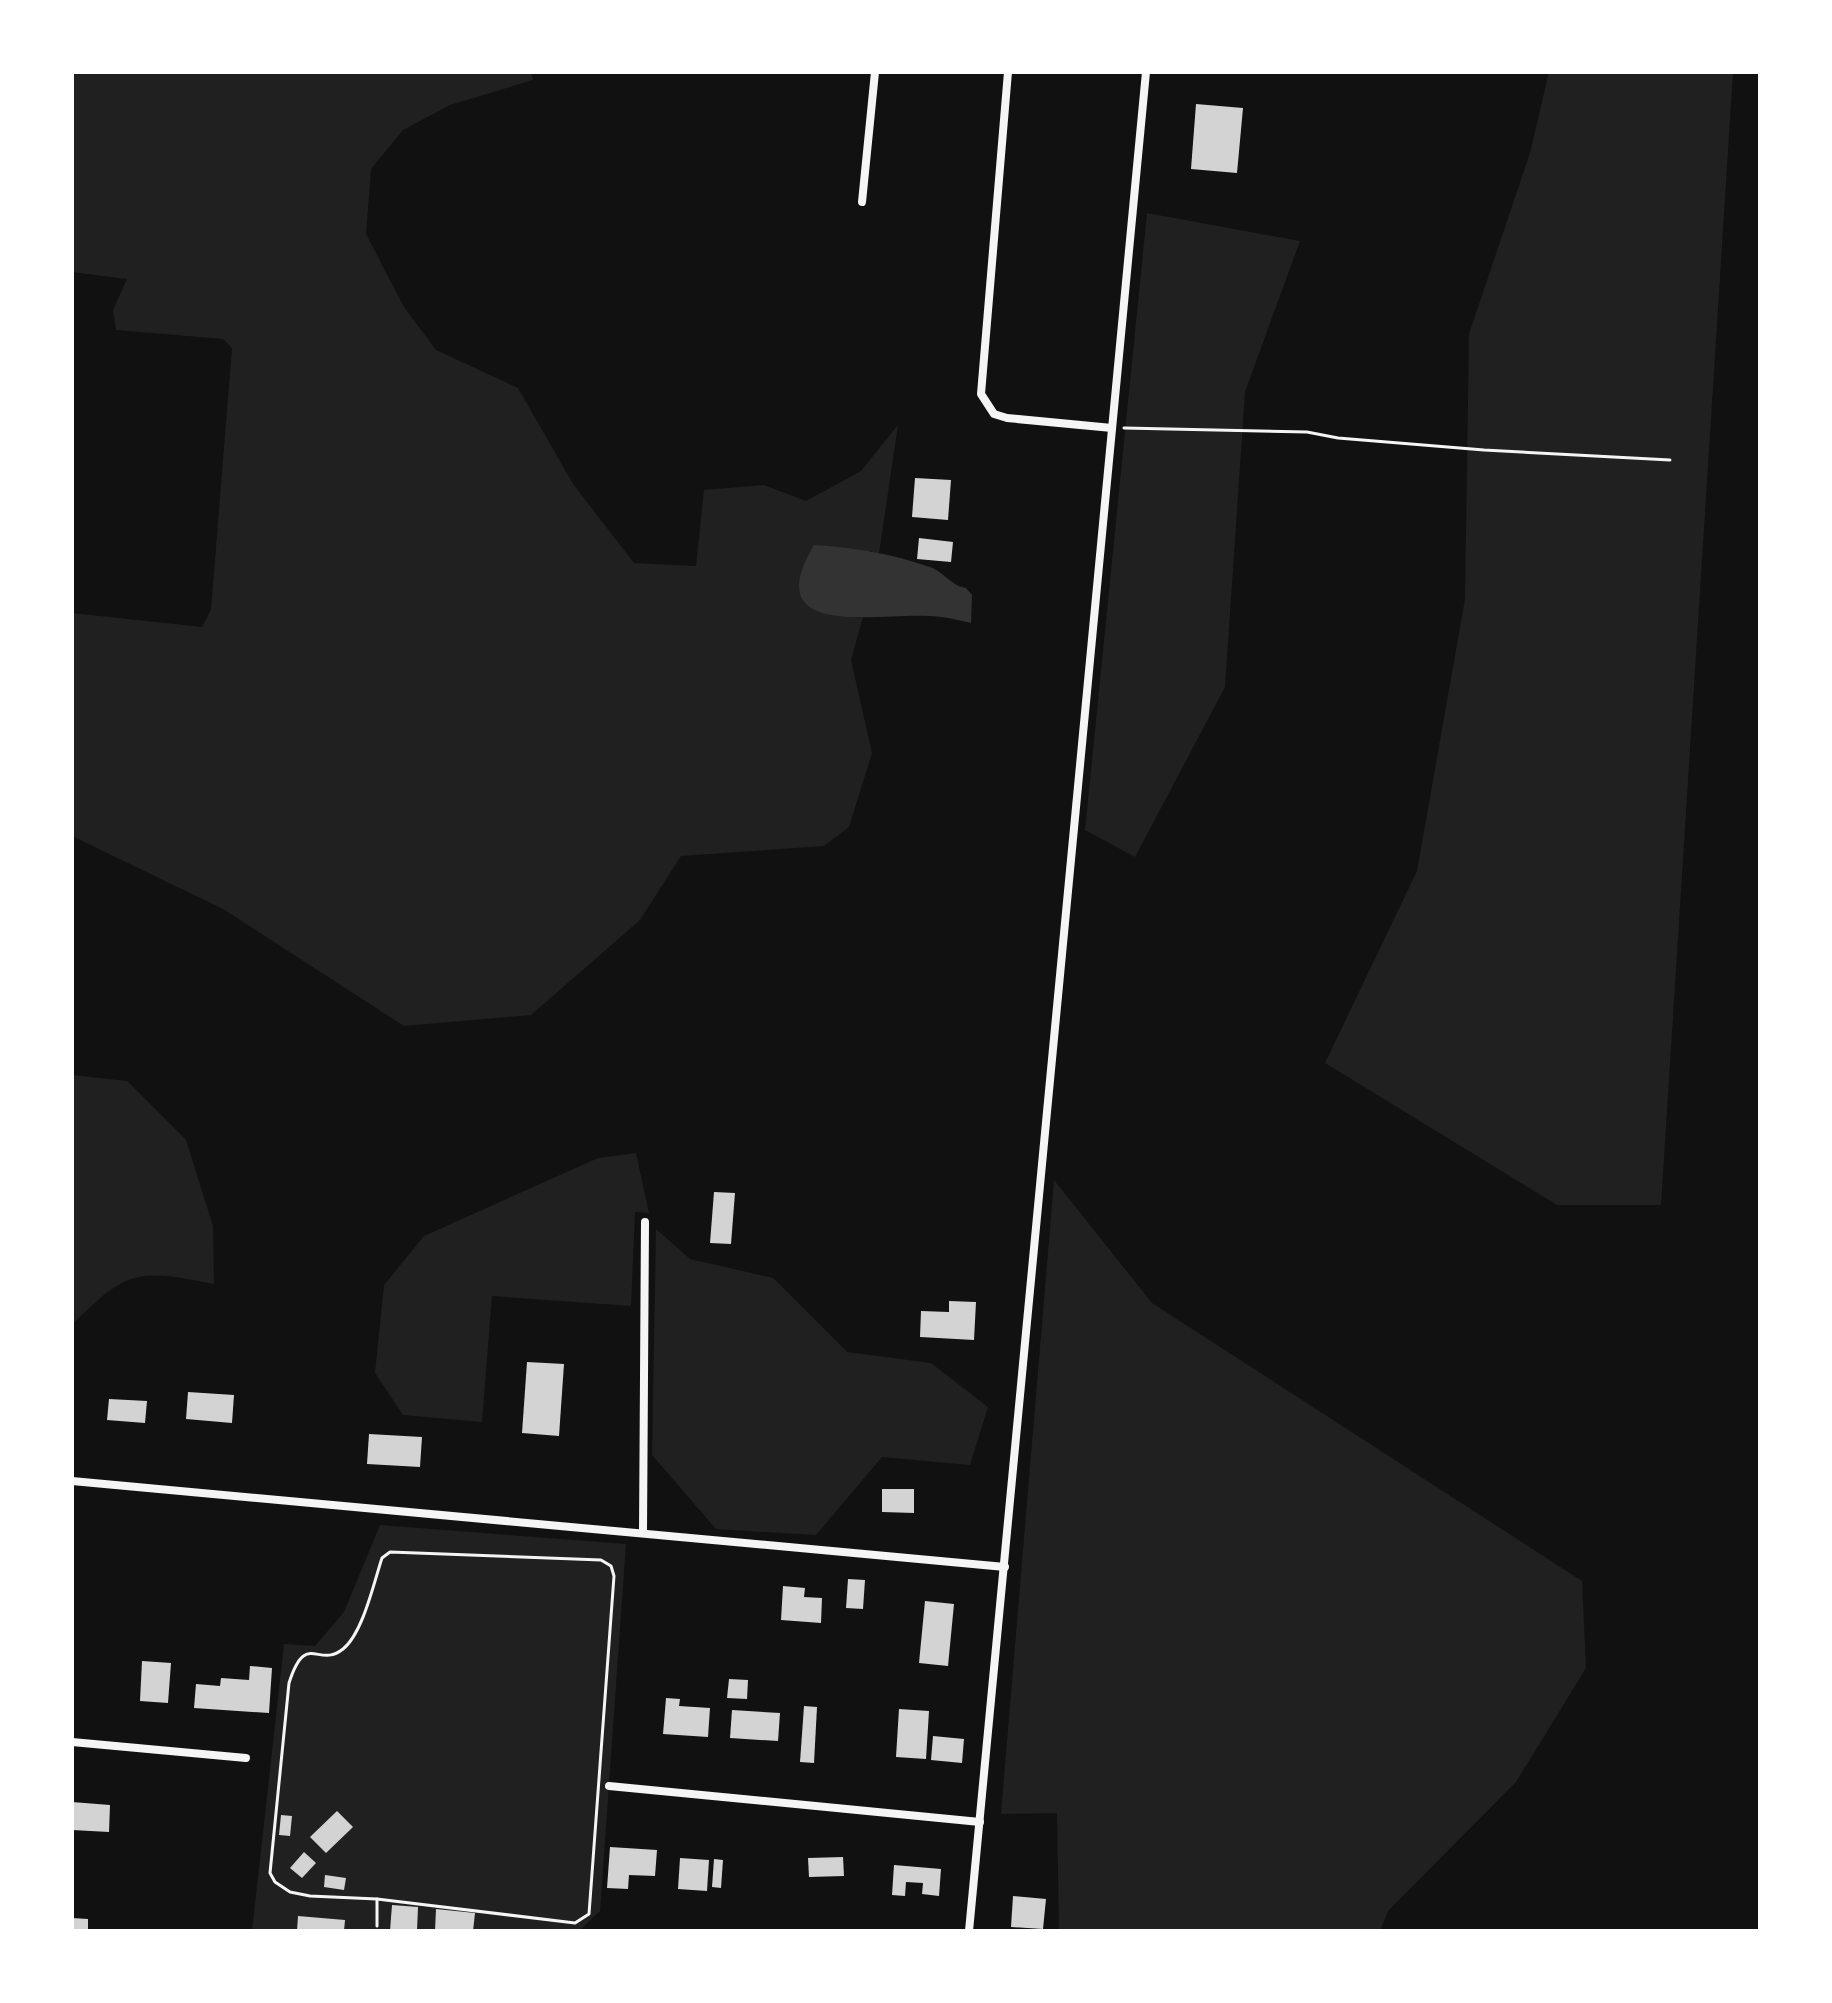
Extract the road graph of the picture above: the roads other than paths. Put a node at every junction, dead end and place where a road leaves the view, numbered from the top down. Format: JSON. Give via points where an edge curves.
{"nodes":[{"id":1,"x":875,"y":72,"type":"edge"},
{"id":2,"x":1008,"y":72,"type":"edge"},
{"id":3,"x":1146,"y":72,"type":"edge"},
{"id":4,"x":862,"y":202,"type":"dead end"},
{"id":5,"x":1112,"y":428,"type":"junction"},
{"id":6,"x":645,"y":1222,"type":"dead end"},
{"id":7,"x":72,"y":1481,"type":"edge"},
{"id":8,"x":643,"y":1532,"type":"junction"},
{"id":9,"x":1005,"y":1567,"type":"junction"},
{"id":10,"x":72,"y":1742,"type":"edge"},
{"id":11,"x":246,"y":1758,"type":"dead end"},
{"id":12,"x":609,"y":1786,"type":"dead end"},
{"id":13,"x":980,"y":1822,"type":"junction"},
{"id":14,"x":969,"y":1931,"type":"edge"}],
"edges":[{"from":1,"to":4,"type":"street"},
{"from":2,"to":5,"type":"street","via":[[981,394],[994,414],[1007,418]]},
{"from":3,"to":5,"type":"street"},
{"from":5,"to":9,"type":"street"},
{"from":6,"to":8,"type":"street"},
{"from":7,"to":8,"type":"street"},
{"from":8,"to":9,"type":"street"},
{"from":9,"to":13,"type":"street"},
{"from":10,"to":11,"type":"street"},
{"from":12,"to":13,"type":"street"},
{"from":13,"to":14,"type":"street"}]}
